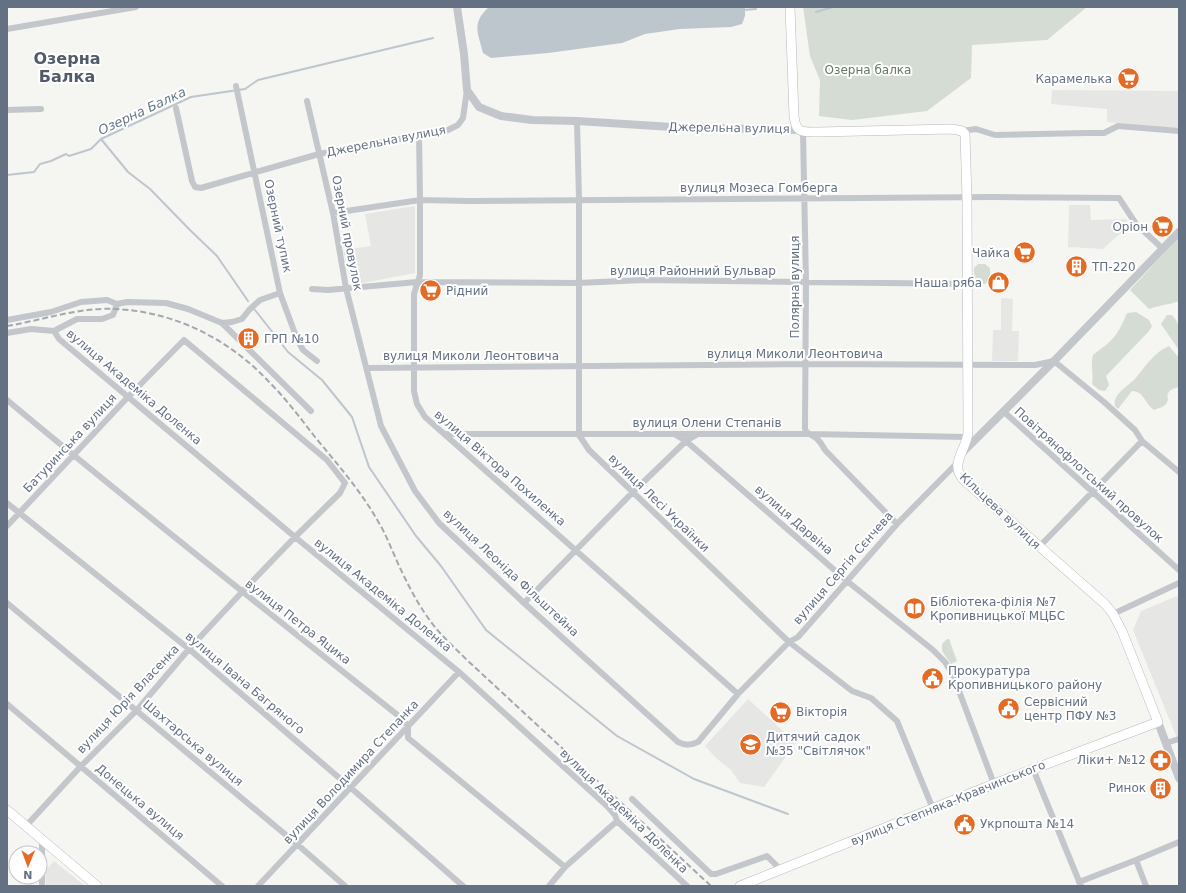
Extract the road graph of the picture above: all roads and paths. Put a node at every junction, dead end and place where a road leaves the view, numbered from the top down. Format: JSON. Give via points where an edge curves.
{"nodes":[{"id":1,"x":136,"y":7,"type":"edge"},
{"id":2,"x":457,"y":7,"type":"edge"},
{"id":3,"x":790,"y":7,"type":"edge"},
{"id":4,"x":7,"y":29,"type":"edge"},
{"id":5,"x":236,"y":86,"type":"dead end"},
{"id":6,"x":467,"y":90,"type":"junction"},
{"id":7,"x":307,"y":101,"type":"dead end"},
{"id":8,"x":176,"y":108,"type":"dead end"},
{"id":9,"x":41,"y":109,"type":"dead end"},
{"id":10,"x":7,"y":110,"type":"edge"},
{"id":11,"x":576,"y":121,"type":"junction"},
{"id":12,"x":801,"y":131,"type":"junction"},
{"id":13,"x":962,"y":131,"type":"junction"},
{"id":14,"x":1179,"y":131,"type":"edge"},
{"id":15,"x":418,"y":135,"type":"junction"},
{"id":16,"x":319,"y":154,"type":"junction"},
{"id":17,"x":256,"y":173,"type":"junction"},
{"id":18,"x":805,"y":198,"type":"junction"},
{"id":19,"x":967,"y":198,"type":"junction"},
{"id":20,"x":579,"y":199,"type":"junction"},
{"id":21,"x":420,"y":200,"type":"junction"},
{"id":22,"x":333,"y":213,"type":"junction"},
{"id":23,"x":1179,"y":232,"type":"edge"},
{"id":24,"x":1163,"y":249,"type":"junction"},
{"id":25,"x":417,"y":282,"type":"junction"},
{"id":26,"x":806,"y":282,"type":"junction"},
{"id":27,"x":578,"y":283,"type":"junction"},
{"id":28,"x":968,"y":284,"type":"junction"},
{"id":29,"x":346,"y":288,"type":"junction"},
{"id":30,"x":312,"y":289,"type":"dead end"},
{"id":31,"x":280,"y":292,"type":"junction"},
{"id":32,"x":117,"y":304,"type":"junction"},
{"id":33,"x":7,"y":320,"type":"edge"},
{"id":34,"x":222,"y":323,"type":"junction"},
{"id":35,"x":54,"y":331,"type":"junction"},
{"id":36,"x":7,"y":333,"type":"edge"},
{"id":37,"x":317,"y":361,"type":"dead end"},
{"id":38,"x":1054,"y":361,"type":"junction"},
{"id":39,"x":806,"y":364,"type":"junction"},
{"id":40,"x":968,"y":365,"type":"junction"},
{"id":41,"x":578,"y":366,"type":"junction"},
{"id":42,"x":414,"y":367,"type":"junction"},
{"id":43,"x":367,"y":368,"type":"junction"},
{"id":44,"x":128,"y":397,"type":"junction"},
{"id":45,"x":7,"y":400,"type":"edge"},
{"id":46,"x":311,"y":411,"type":"dead end"},
{"id":47,"x":1003,"y":411,"type":"junction"},
{"id":48,"x":446,"y":434,"type":"junction"},
{"id":49,"x":674,"y":434,"type":"junction"},
{"id":50,"x":699,"y":434,"type":"junction"},
{"id":51,"x":810,"y":434,"type":"junction"},
{"id":52,"x":578,"y":435,"type":"junction"},
{"id":53,"x":967,"y":437,"type":"junction"},
{"id":54,"x":686,"y":441,"type":"junction"},
{"id":55,"x":1142,"y":441,"type":"junction"},
{"id":56,"x":962,"y":453,"type":"junction"},
{"id":57,"x":73,"y":456,"type":"junction"},
{"id":58,"x":958,"y":462,"type":"junction"},
{"id":59,"x":1179,"y":472,"type":"edge"},
{"id":60,"x":345,"y":483,"type":"joint"},
{"id":61,"x":632,"y":493,"type":"junction"},
{"id":62,"x":1092,"y":493,"type":"junction"},
{"id":63,"x":7,"y":503,"type":"edge"},
{"id":64,"x":19,"y":513,"type":"junction"},
{"id":65,"x":897,"y":524,"type":"junction"},
{"id":66,"x":7,"y":526,"type":"edge"},
{"id":67,"x":295,"y":537,"type":"junction"},
{"id":68,"x":1039,"y":547,"type":"junction"},
{"id":69,"x":576,"y":550,"type":"junction"},
{"id":70,"x":1179,"y":570,"type":"edge"},
{"id":71,"x":847,"y":581,"type":"junction"},
{"id":72,"x":1179,"y":583,"type":"edge"},
{"id":73,"x":242,"y":592,"type":"junction"},
{"id":74,"x":7,"y":603,"type":"edge"},
{"id":75,"x":524,"y":603,"type":"junction"},
{"id":76,"x":1113,"y":614,"type":"junction"},
{"id":77,"x":789,"y":642,"type":"junction"},
{"id":78,"x":189,"y":649,"type":"junction"},
{"id":79,"x":459,"y":672,"type":"junction"},
{"id":80,"x":738,"y":694,"type":"junction"},
{"id":81,"x":7,"y":704,"type":"edge"},
{"id":82,"x":137,"y":710,"type":"junction"},
{"id":83,"x":1158,"y":722,"type":"junction"},
{"id":84,"x":408,"y":726,"type":"junction"},
{"id":85,"x":1179,"y":739,"type":"edge"},
{"id":86,"x":698,"y":742,"type":"joint"},
{"id":87,"x":1166,"y":743,"type":"junction"},
{"id":88,"x":81,"y":766,"type":"junction"},
{"id":89,"x":1032,"y":769,"type":"junction"},
{"id":90,"x":1179,"y":778,"type":"edge"},
{"id":91,"x":994,"y":784,"type":"junction"},
{"id":92,"x":352,"y":788,"type":"junction"},
{"id":93,"x":632,"y":799,"type":"dead end"},
{"id":94,"x":932,"y":809,"type":"junction"},
{"id":95,"x":7,"y":810,"type":"edge"},
{"id":96,"x":617,"y":821,"type":"junction"},
{"id":97,"x":26,"y":826,"type":"junction"},
{"id":98,"x":42,"y":840,"type":"junction"},
{"id":99,"x":1179,"y":842,"type":"edge"},
{"id":100,"x":298,"y":845,"type":"junction"},
{"id":101,"x":1136,"y":860,"type":"junction"},
{"id":102,"x":566,"y":867,"type":"junction"},
{"id":103,"x":781,"y":870,"type":"junction"},
{"id":104,"x":1080,"y":884,"type":"edge"},
{"id":105,"x":42,"y":886,"type":"edge"},
{"id":106,"x":97,"y":886,"type":"edge"},
{"id":107,"x":222,"y":886,"type":"edge"},
{"id":108,"x":258,"y":886,"type":"edge"},
{"id":109,"x":345,"y":886,"type":"edge"},
{"id":110,"x":464,"y":886,"type":"edge"},
{"id":111,"x":549,"y":886,"type":"edge"},
{"id":112,"x":687,"y":886,"type":"edge"},
{"id":113,"x":740,"y":886,"type":"edge"},
{"id":114,"x":1146,"y":886,"type":"edge"}],
"edges":[{"from":1,"to":4,"type":"street"},
{"from":2,"to":6,"type":"street"},
{"from":3,"to":12,"type":"main road","via":[[794,116],[795,126]]},
{"from":5,"to":17,"type":"street","name":"Озерний тупик"},
{"from":6,"to":11,"type":"street","name":"Джерельна вулиця","via":[[479,107],[501,116]]},
{"from":6,"to":15,"type":"street","name":"Джерельна вулиця","via":[[463,118],[458,125],[448,130]]},
{"from":7,"to":16,"type":"street","name":"Озерний провулок"},
{"from":8,"to":17,"type":"street","name":"Джерельна вулиця","via":[[195,187],[201,188]]},
{"from":9,"to":10,"type":"street"},
{"from":11,"to":12,"type":"street","name":"Джерельна вулиця"},
{"from":11,"to":20,"type":"street"},
{"from":12,"to":13,"type":"main road","name":"Джерельна вулиця"},
{"from":12,"to":18,"type":"street","name":"Полярна вулиця"},
{"from":13,"to":14,"type":"street","name":"Джерельна вулиця","via":[[976,129],[995,135],[1087,134],[1104,132],[1118,126]]},
{"from":13,"to":19,"type":"main road","name":"Кільцева вулиця","via":[[966,138]]},
{"from":15,"to":16,"type":"street","name":"Джерельна вулиця"},
{"from":15,"to":21,"type":"street","name":"вулиця Віктора Похиленка"},
{"from":16,"to":17,"type":"street","name":"Джерельна вулиця"},
{"from":16,"to":22,"type":"street","name":"Озерний провулок"},
{"from":17,"to":31,"type":"street","name":"Озерний тупик"},
{"from":18,"to":19,"type":"street","name":"вулиця Мозеса Гомберга"},
{"from":18,"to":20,"type":"street","name":"вулиця Мозеса Гомберга"},
{"from":18,"to":26,"type":"street","name":"Полярна вулиця"},
{"from":19,"to":24,"type":"street","name":"вулиця Мозеса Гомберга","via":[[1119,198],[1136,224]]},
{"from":19,"to":28,"type":"main road","name":"Кільцева вулиця"},
{"from":20,"to":21,"type":"street","name":"вулиця Мозеса Гомберга"},
{"from":20,"to":27,"type":"street"},
{"from":21,"to":22,"type":"street","name":"вулиця Мозеса Гомберга"},
{"from":21,"to":25,"type":"street","name":"вулиця Віктора Похиленка","via":[[420,275]]},
{"from":22,"to":29,"type":"street","name":"Озерний провулок"},
{"from":23,"to":24,"type":"street"},
{"from":24,"to":38,"type":"street"},
{"from":25,"to":27,"type":"street","name":"вулиця Районний Бульвар"},
{"from":25,"to":29,"type":"street","name":"вулиця Районний Бульвар"},
{"from":25,"to":42,"type":"street","name":"вулиця Віктора Похиленка","via":[[414,294]]},
{"from":26,"to":27,"type":"street","name":"вулиця Районний Бульвар","via":[[644,280]]},
{"from":26,"to":28,"type":"street","name":"вулиця Районний Бульвар"},
{"from":26,"to":39,"type":"street","name":"Полярна вулиця"},
{"from":27,"to":41,"type":"street"},
{"from":28,"to":40,"type":"main road","name":"Кільцева вулиця"},
{"from":29,"to":30,"type":"street","name":"вулиця Районний Бульвар"},
{"from":29,"to":43,"type":"street","name":"Озерний провулок"},
{"from":31,"to":34,"type":"street","via":[[260,300],[242,319]]},
{"from":31,"to":37,"type":"street","name":"Озерний тупик","via":[[303,350]]},
{"from":32,"to":33,"type":"street","via":[[107,300],[81,302],[51,312]]},
{"from":32,"to":34,"type":"street","via":[[166,303],[188,308]]},
{"from":32,"to":35,"type":"street","via":[[113,315],[102,320],[77,319]]},
{"from":34,"to":46,"type":"street"},
{"from":35,"to":36,"type":"street","via":[[31,328]]},
{"from":35,"to":44,"type":"street","name":"вулиця Академіка Доленка","via":[[59,339]]},
{"from":38,"to":40,"type":"street","name":"вулиця Миколи Леонтовича","via":[[1035,365]]},
{"from":38,"to":47,"type":"street"},
{"from":38,"to":55,"type":"street","via":[[1135,430]]},
{"from":39,"to":40,"type":"street","name":"вулиця Миколи Леонтовича"},
{"from":39,"to":41,"type":"street","name":"вулиця Миколи Леонтовича"},
{"from":39,"to":51,"type":"street","name":"Полярна вулиця","via":[[805,428]]},
{"from":40,"to":53,"type":"main road","name":"Кільцева вулиця"},
{"from":41,"to":42,"type":"street","name":"вулиця Миколи Леонтовича"},
{"from":41,"to":52,"type":"street"},
{"from":42,"to":43,"type":"street","name":"вулиця Миколи Леонтовича"},
{"from":42,"to":48,"type":"street","name":"вулиця Віктора Похиленка","via":[[417,404],[425,417]]},
{"from":43,"to":75,"type":"street","name":"вулиця Леоніда Фільштейна","via":[[381,426],[415,490],[439,523]]},
{"from":44,"to":57,"type":"street","name":"Батуринська вулиця"},
{"from":44,"to":60,"type":"street","name":"Батуринська вулиця","via":[[184,340],[327,460]]},
{"from":44,"to":67,"type":"street","name":"вулиця Академіка Доленка"},
{"from":45,"to":57,"type":"street","name":"вулиця Петра Яцика"},
{"from":47,"to":56,"type":"street"},
{"from":47,"to":62,"type":"street","name":"Повітрянофлотський провулок"},
{"from":48,"to":52,"type":"street","name":"вулиця Олени Степанів"},
{"from":48,"to":69,"type":"street","name":"вулиця Віктора Похиленка"},
{"from":49,"to":50,"type":"street","name":"вулиця Олени Степанів"},
{"from":49,"to":52,"type":"street","name":"вулиця Олени Степанів"},
{"from":49,"to":54,"type":"street","name":"вулиця Дарвіна"},
{"from":50,"to":51,"type":"street","name":"вулиця Олени Степанів"},
{"from":50,"to":54,"type":"street"},
{"from":51,"to":53,"type":"street","name":"вулиця Олени Степанів"},
{"from":51,"to":65,"type":"street","name":"Полярна вулиця","via":[[816,437],[825,450]]},
{"from":52,"to":61,"type":"street","name":"вулиця Лесі Українки","via":[[589,450]]},
{"from":53,"to":56,"type":"main road","name":"Кільцева вулиця"},
{"from":54,"to":61,"type":"street"},
{"from":54,"to":71,"type":"street","name":"вулиця Дарвіна"},
{"from":55,"to":59,"type":"street"},
{"from":55,"to":62,"type":"street"},
{"from":56,"to":58,"type":"main road","name":"Кільцева вулиця"},
{"from":57,"to":64,"type":"street","name":"Батуринська вулиця"},
{"from":57,"to":73,"type":"street","name":"вулиця Петра Яцика"},
{"from":58,"to":65,"type":"street","name":"вулиця Сергія Сєнчева"},
{"from":58,"to":68,"type":"main road","name":"Кільцева вулиця","via":[[957,471],[961,478]]},
{"from":60,"to":67,"type":"street","name":"вулиця Юрія Власенка","via":[[340,493]]},
{"from":61,"to":69,"type":"street"},
{"from":61,"to":77,"type":"street","name":"вулиця Лесі Українки"},
{"from":62,"to":68,"type":"street"},
{"from":62,"to":70,"type":"street","name":"Повітрянофлотський провулок"},
{"from":63,"to":64,"type":"street","name":"вулиця Івана Багряного"},
{"from":64,"to":66,"type":"street","name":"Батуринська вулиця"},
{"from":64,"to":78,"type":"street","name":"вулиця Івана Багряного"},
{"from":65,"to":71,"type":"street","name":"вулиця Сергія Сєнчева"},
{"from":67,"to":73,"type":"street","name":"вулиця Юрія Власенка"},
{"from":67,"to":79,"type":"street","name":"вулиця Академіка Доленка"},
{"from":68,"to":76,"type":"main road","name":"Кільцева вулиця","via":[[1105,604]]},
{"from":69,"to":75,"type":"street"},
{"from":69,"to":80,"type":"street","name":"вулиця Віктора Похиленка"},
{"from":71,"to":77,"type":"street","name":"вулиця Сергія Сєнчева","via":[[798,637]]},
{"from":71,"to":91,"type":"street","name":"вулиця Дарвіна","via":[[934,650],[945,662],[953,675]]},
{"from":72,"to":76,"type":"street"},
{"from":73,"to":78,"type":"street","name":"вулиця Юрія Власенка"},
{"from":73,"to":84,"type":"street","name":"вулиця Петра Яцика"},
{"from":74,"to":82,"type":"street","name":"Шахтарська вулиця"},
{"from":75,"to":86,"type":"street","name":"вулиця Леоніда Фільштейна","via":[[678,742],[684,745]]},
{"from":76,"to":83,"type":"main road","name":"Кільцева вулиця"},
{"from":77,"to":80,"type":"street","name":"вулиця Сергія Сєнчева"},
{"from":77,"to":94,"type":"street","name":"вулиця Лесі Українки","via":[[852,691],[870,698],[897,722]]},
{"from":78,"to":82,"type":"street","name":"вулиця Юрія Власенка"},
{"from":78,"to":92,"type":"street","name":"вулиця Івана Багряного"},
{"from":79,"to":84,"type":"street","name":"вулиця Володимира Степанка"},
{"from":79,"to":96,"type":"street","name":"вулиця Академіка Доленка","via":[[607,806]]},
{"from":80,"to":86,"type":"street","name":"вулиця Сергія Сєнчева"},
{"from":81,"to":88,"type":"street","name":"Донецька вулиця"},
{"from":82,"to":88,"type":"street","name":"вулиця Юрія Власенка"},
{"from":82,"to":100,"type":"street","name":"Шахтарська вулиця"},
{"from":83,"to":87,"type":"street","name":"Кільцева вулиця"},
{"from":83,"to":89,"type":"main road","name":"вулиця Степняка-Кравчинського"},
{"from":84,"to":92,"type":"street","name":"вулиця Володимира Степанка"},
{"from":84,"to":102,"type":"street","name":"вулиця Петра Яцика","via":[[408,738]]},
{"from":85,"to":87,"type":"street"},
{"from":87,"to":90,"type":"street","name":"Кільцева вулиця"},
{"from":88,"to":97,"type":"street","name":"вулиця Юрія Власенка"},
{"from":88,"to":107,"type":"street","name":"Донецька вулиця"},
{"from":89,"to":91,"type":"main road","name":"вулиця Степняка-Кравчинського"},
{"from":89,"to":104,"type":"street"},
{"from":91,"to":94,"type":"main road","name":"вулиця Степняка-Кравчинського"},
{"from":92,"to":100,"type":"street","name":"вулиця Володимира Степанка"},
{"from":92,"to":110,"type":"street","name":"вулиця Івана Багряного"},
{"from":93,"to":103,"type":"street","via":[[711,874],[767,856]]},
{"from":94,"to":103,"type":"main road","name":"вулиця Степняка-Кравчинського"},
{"from":95,"to":97,"type":"main road"},
{"from":96,"to":102,"type":"street"},
{"from":96,"to":112,"type":"street","name":"вулиця Академіка Доленка"},
{"from":97,"to":98,"type":"main road"},
{"from":98,"to":105,"type":"street"},
{"from":98,"to":106,"type":"main road"},
{"from":99,"to":101,"type":"street"},
{"from":100,"to":108,"type":"street","name":"вулиця Володимира Степанка"},
{"from":100,"to":109,"type":"street","name":"Шахтарська вулиця"},
{"from":101,"to":104,"type":"street"},
{"from":101,"to":114,"type":"street"},
{"from":102,"to":111,"type":"street"},
{"from":103,"to":113,"type":"main road","name":"вулиця Степняка-Кравчинського"}]}
